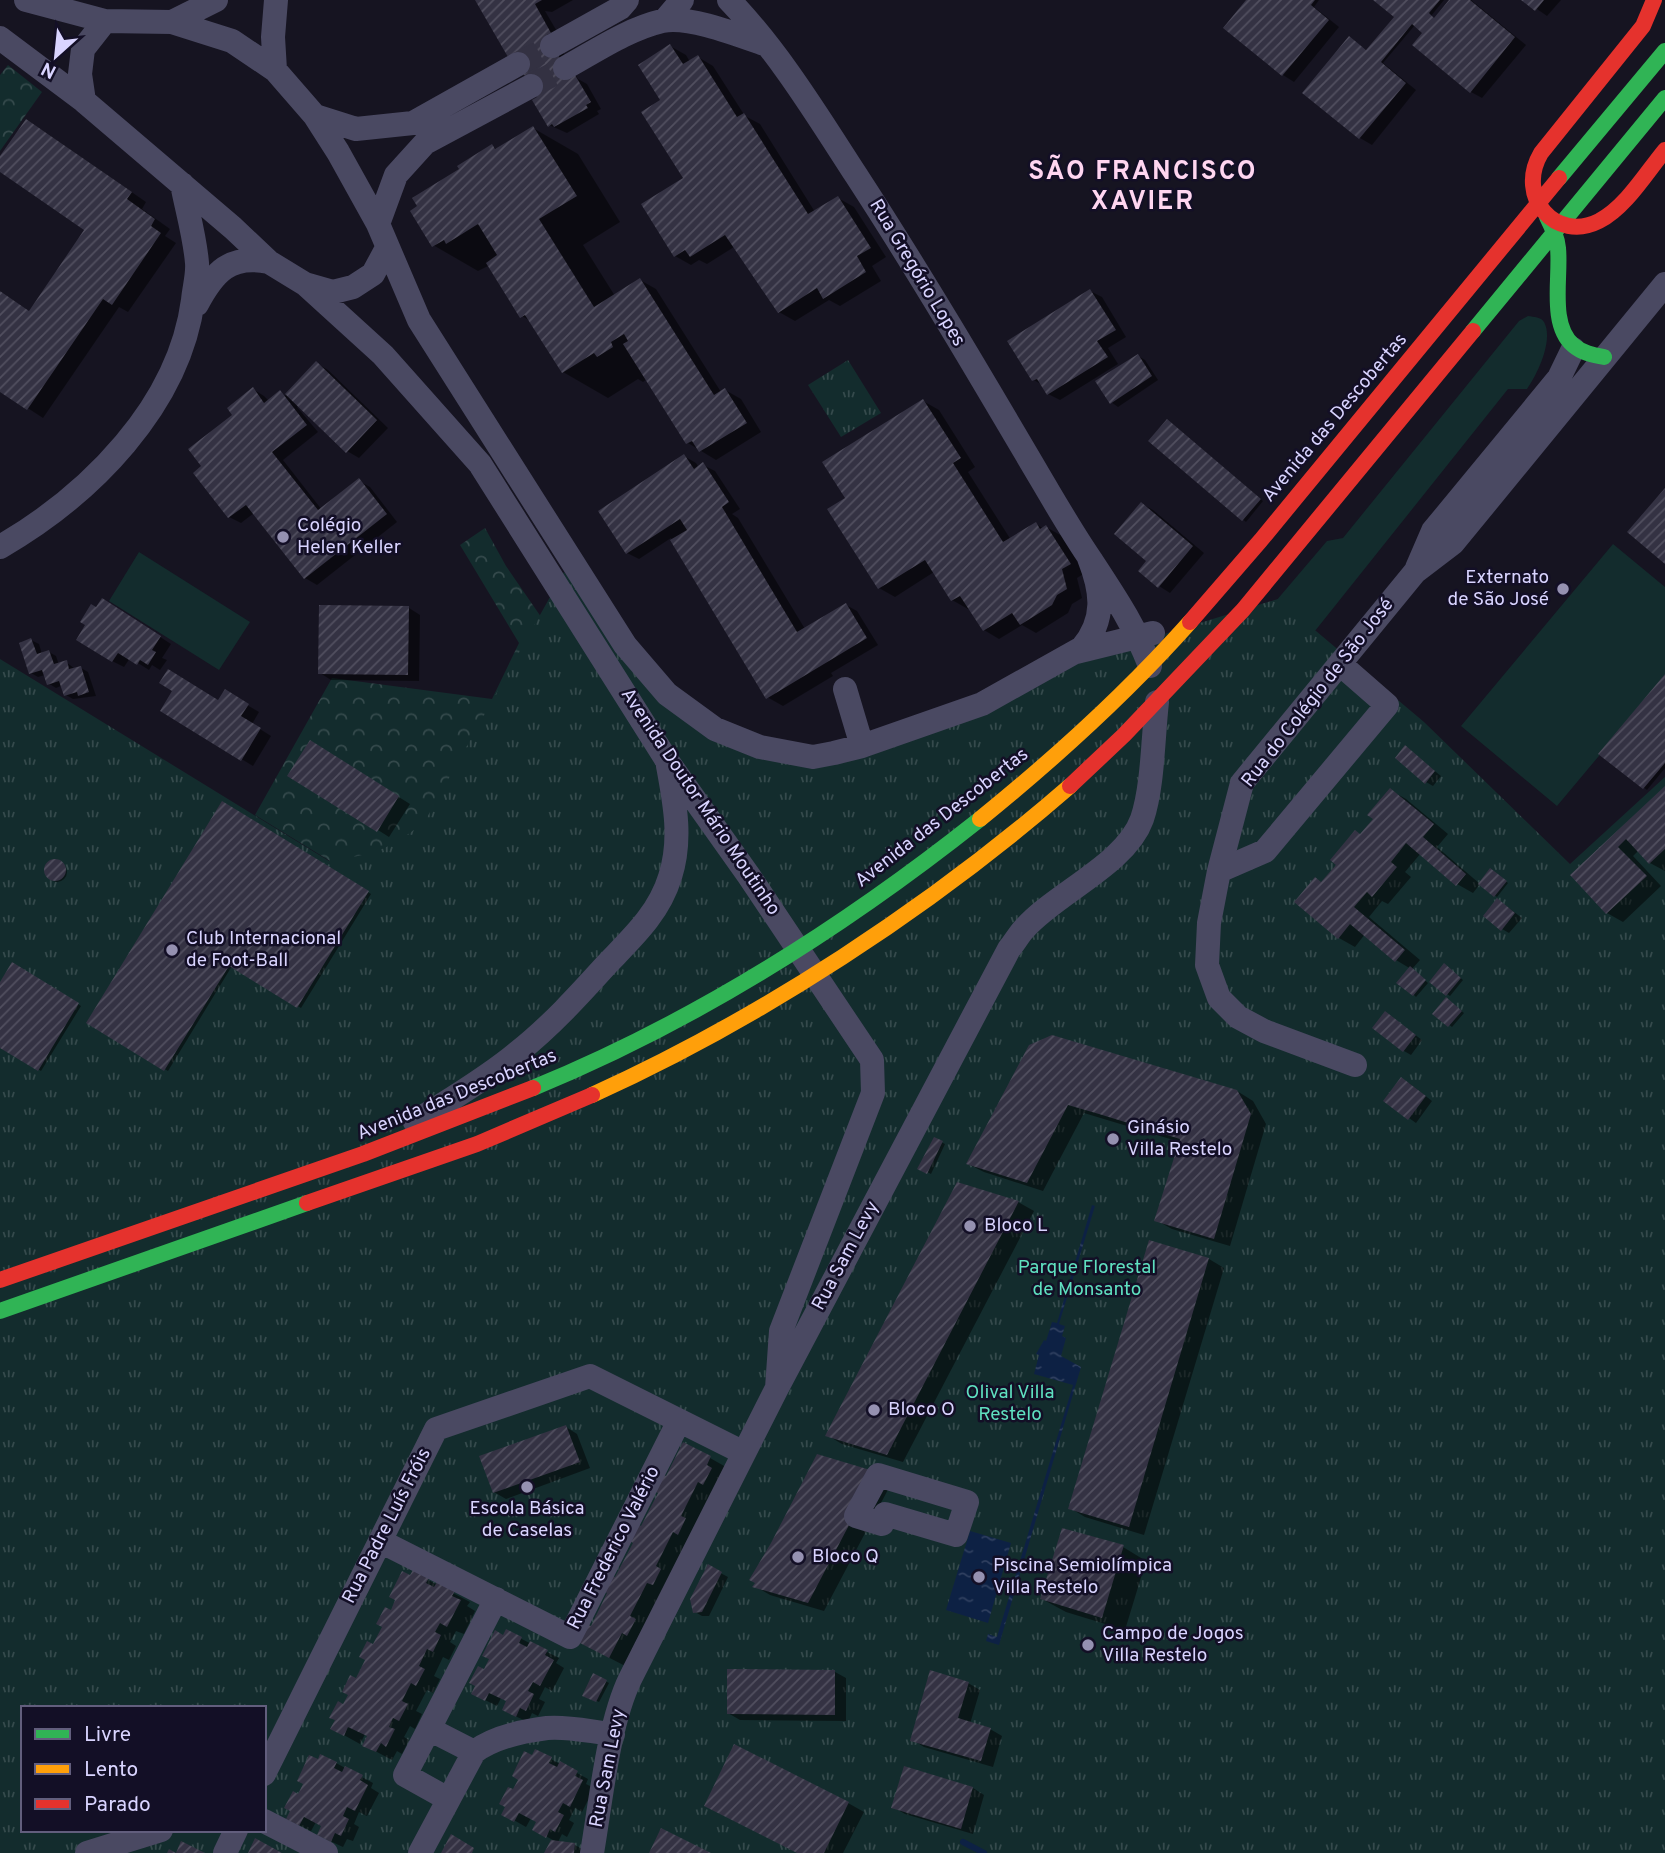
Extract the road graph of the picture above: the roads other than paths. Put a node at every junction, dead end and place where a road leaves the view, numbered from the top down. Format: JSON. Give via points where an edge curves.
{"nodes":[{"id":1,"x":26,"y":0,"type":"edge"},
{"id":2,"x":216,"y":0,"type":"edge"},
{"id":3,"x":276,"y":0,"type":"edge"},
{"id":4,"x":627,"y":0,"type":"edge"},
{"id":5,"x":682,"y":0,"type":"edge"},
{"id":6,"x":729,"y":0,"type":"edge"},
{"id":7,"x":1654,"y":0,"type":"edge"},
{"id":8,"x":665,"y":20,"type":"junction"},
{"id":9,"x":105,"y":21,"type":"junction"},
{"id":10,"x":172,"y":22,"type":"junction"},
{"id":11,"x":1665,"y":22,"type":"edge"},
{"id":12,"x":1643,"y":26,"type":"junction"},
{"id":13,"x":0,"y":38,"type":"edge"},
{"id":14,"x":552,"y":46,"type":"tunnel mouth"},
{"id":15,"x":769,"y":46,"type":"junction"},
{"id":16,"x":1665,"y":51,"type":"edge"},
{"id":17,"x":565,"y":68,"type":"tunnel mouth"},
{"id":18,"x":275,"y":70,"type":"junction"},
{"id":19,"x":1665,"y":98,"type":"edge"},
{"id":20,"x":84,"y":101,"type":"junction"},
{"id":21,"x":314,"y":116,"type":"junction"},
{"id":22,"x":1665,"y":150,"type":"edge"},
{"id":23,"x":182,"y":184,"type":"junction"},
{"id":24,"x":1541,"y":209,"type":"junction"},
{"id":25,"x":378,"y":224,"type":"junction"},
{"id":26,"x":1558,"y":228,"type":"junction"},
{"id":27,"x":387,"y":247,"type":"junction"},
{"id":28,"x":269,"y":262,"type":"junction"},
{"id":29,"x":305,"y":284,"type":"junction"},
{"id":30,"x":1665,"y":284,"type":"edge"},
{"id":31,"x":1538,"y":301,"type":"dead end"},
{"id":32,"x":1518,"y":303,"type":"dead end"},
{"id":33,"x":1558,"y":306,"type":"junction"},
{"id":34,"x":190,"y":317,"type":"junction"},
{"id":35,"x":1480,"y":322,"type":"junction"},
{"id":36,"x":1573,"y":349,"type":"junction"},
{"id":37,"x":1604,"y":357,"type":"junction"},
{"id":38,"x":0,"y":547,"type":"edge"},
{"id":39,"x":1089,"y":558,"type":"junction"},
{"id":40,"x":1415,"y":572,"type":"junction"},
{"id":41,"x":1197,"y":612,"type":"junction"},
{"id":42,"x":1139,"y":638,"type":"junction"},
{"id":43,"x":1072,"y":654,"type":"junction"},
{"id":44,"x":1340,"y":664,"type":"junction"},
{"id":45,"x":1150,"y":666,"type":"junction"},
{"id":46,"x":845,"y":689,"type":"dead end"},
{"id":47,"x":1157,"y":702,"type":"junction"},
{"id":48,"x":699,"y":719,"type":"junction"},
{"id":49,"x":862,"y":746,"type":"junction"},
{"id":50,"x":662,"y":750,"type":"junction"},
{"id":51,"x":813,"y":757,"type":"joint"},
{"id":52,"x":1219,"y":871,"type":"junction"},
{"id":53,"x":799,"y":948,"type":"junction"},
{"id":54,"x":816,"y":974,"type":"junction"},
{"id":55,"x":1355,"y":1065,"type":"dead end"},
{"id":56,"x":372,"y":1152,"type":"junction"},
{"id":57,"x":0,"y":1280,"type":"edge"},
{"id":58,"x":0,"y":1311,"type":"edge"},
{"id":59,"x":776,"y":1388,"type":"junction"},
{"id":60,"x":680,"y":1421,"type":"junction"},
{"id":61,"x":744,"y":1453,"type":"junction"},
{"id":62,"x":380,"y":1541,"type":"junction"},
{"id":63,"x":496,"y":1599,"type":"junction"},
{"id":64,"x":429,"y":1729,"type":"junction"},
{"id":65,"x":613,"y":1734,"type":"junction"},
{"id":66,"x":474,"y":1752,"type":"junction"},
{"id":67,"x":266,"y":1770,"type":"edge"},
{"id":68,"x":448,"y":1799,"type":"junction"},
{"id":69,"x":266,"y":1822,"type":"edge"},
{"id":70,"x":155,"y":1832,"type":"edge"},
{"id":71,"x":235,"y":1832,"type":"edge"},
{"id":72,"x":87,"y":1853,"type":"edge"},
{"id":73,"x":225,"y":1853,"type":"edge"},
{"id":74,"x":326,"y":1853,"type":"edge"},
{"id":75,"x":420,"y":1853,"type":"edge"},
{"id":76,"x":592,"y":1853,"type":"edge"}],
"edges":[{"from":1,"to":9,"type":"street","name":"Avenida Doutor Mário Moutinho"},
{"from":2,"to":10,"type":"street"},
{"from":3,"to":18,"type":"street"},
{"from":4,"to":14,"type":"street"},
{"from":5,"to":8,"type":"street"},
{"from":6,"to":15,"type":"street","name":"Rua Gregório Lopes"},
{"from":7,"to":12,"type":"main road"},
{"from":8,"to":15,"type":"street","via":[[710,25]]},
{"from":8,"to":17,"type":"street"},
{"from":9,"to":10,"type":"street","name":"Avenida Doutor Mário Moutinho"},
{"from":9,"to":20,"type":"street","via":[[83,50]]},
{"from":10,"to":18,"type":"street","name":"Avenida Doutor Mário Moutinho","via":[[232,41]]},
{"from":11,"to":12,"type":"main road"},
{"from":12,"to":24,"type":"main road","via":[[1534,165],[1533,192]]},
{"from":13,"to":20,"type":"street","name":"Avenida Doutor Mário Moutinho"},
{"from":15,"to":39,"type":"street","name":"Rua Gregório Lopes","via":[[919,273]]},
{"from":16,"to":24,"type":"main road","name":"Avenida das Descobertas"},
{"from":18,"to":21,"type":"street","name":"Avenida Doutor Mário Moutinho"},
{"from":19,"to":26,"type":"main road"},
{"from":20,"to":23,"type":"street","name":"Avenida Doutor Mário Moutinho"},
{"from":21,"to":25,"type":"street","name":"Avenida Doutor Mário Moutinho"},
{"from":21,"to":25,"type":"street","via":[[356,129],[414,123],[514,67],[526,89],[425,143],[396,175]]},
{"from":22,"to":26,"type":"main road","via":[[1601,220]]},
{"from":23,"to":28,"type":"street","name":"Avenida Doutor Mário Moutinho"},
{"from":23,"to":34,"type":"street","via":[[197,265]]},
{"from":24,"to":26,"type":"main road"},
{"from":24,"to":41,"type":"main road","name":"Avenida das Descobertas"},
{"from":25,"to":27,"type":"street","name":"Avenida Doutor Mário Moutinho"},
{"from":26,"to":33,"type":"main road"},
{"from":26,"to":35,"type":"main road"},
{"from":27,"to":29,"type":"street","name":"Avenida Doutor Mário Moutinho","via":[[373,274],[353,288],[333,292]]},
{"from":27,"to":48,"type":"street","name":"Avenida Doutor Mário Moutinho","via":[[419,320],[625,645],[667,694]]},
{"from":28,"to":29,"type":"street","name":"Avenida Doutor Mário Moutinho"},
{"from":28,"to":34,"type":"street","via":[[250,258],[230,264],[209,281]]},
{"from":29,"to":50,"type":"street","name":"Avenida Doutor Mário Moutinho","via":[[383,355],[480,464]]},
{"from":30,"to":37,"type":"street","name":"Rua do Colégio de São José"},
{"from":31,"to":33,"type":"main road"},
{"from":32,"to":35,"type":"main road"},
{"from":33,"to":36,"type":"main road","via":[[1564,337]]},
{"from":34,"to":38,"type":"street","via":[[180,355],[164,388],[117,454],[39,521]]},
{"from":35,"to":47,"type":"main road","via":[[1243,610]]},
{"from":36,"to":37,"type":"main road"},
{"from":36,"to":40,"type":"street","name":"Rua do Colégio de São José","via":[[1559,378],[1433,531]]},
{"from":37,"to":40,"type":"street","name":"Rua do Colégio de São José","via":[[1453,543]]},
{"from":39,"to":42,"type":"street","name":"Rua Gregório Lopes"},
{"from":39,"to":43,"type":"street","name":"Rua Gregório Lopes","via":[[1097,578],[1100,613],[1090,637]]},
{"from":40,"to":44,"type":"street","name":"Rua do Colégio de São José"},
{"from":41,"to":42,"type":"street","name":"Rua Gregório Lopes"},
{"from":41,"to":45,"type":"main road","name":"Avenida das Descobertas"},
{"from":42,"to":43,"type":"street","name":"Rua Gregório Lopes"},
{"from":42,"to":45,"type":"street","name":"Rua Gregório Lopes"},
{"from":43,"to":45,"type":"street","via":[[1126,648],[1138,652]]},
{"from":43,"to":49,"type":"street","name":"Rua Gregório Lopes","via":[[982,704]]},
{"from":44,"to":52,"type":"street","name":"Rua do Colégio de São José","via":[[1242,783]]},
{"from":44,"to":52,"type":"street","via":[[1387,705],[1265,851]]},
{"from":45,"to":47,"type":"main road"},
{"from":45,"to":53,"type":"main road","name":"Avenida das Descobertas","via":[[1063,748],[958,836]]},
{"from":46,"to":49,"type":"street"},
{"from":47,"to":54,"type":"main road","via":[[1033,817],[907,913]]},
{"from":47,"to":59,"type":"street","name":"Rua Sam Levy","via":[[1142,820],[1124,847],[1026,927],[1009,949]]},
{"from":48,"to":50,"type":"street","via":[[683,710],[663,711],[655,725]]},
{"from":48,"to":51,"type":"street","name":"Avenida Doutor Mário Moutinho","via":[[760,747]]},
{"from":49,"to":51,"type":"street","name":"Rua Gregório Lopes"},
{"from":50,"to":53,"type":"street","name":"Avenida Doutor Mário Moutinho"},
{"from":50,"to":56,"type":"street","via":[[676,814],[677,845],[671,877],[644,926],[549,1027]]},
{"from":52,"to":55,"type":"street","name":"Rua do Colégio de São José","via":[[1206,965],[1219,998],[1238,1017],[1264,1031]]},
{"from":53,"to":54,"type":"street","name":"Avenida Doutor Mário Moutinho"},
{"from":53,"to":56,"type":"main road","name":"Avenida das Descobertas","via":[[604,1057]]},
{"from":54,"to":58,"type":"main road","via":[[717,1032],[534,1121],[444,1157]]},
{"from":54,"to":59,"type":"street","name":"Avenida Doutor Mário Moutinho","via":[[872,1060],[873,1093],[781,1331]]},
{"from":56,"to":57,"type":"main road","name":"Avenida das Descobertas"},
{"from":59,"to":61,"type":"street","name":"Rua Sam Levy"},
{"from":60,"to":61,"type":"street","name":"Rua Padre Luís Fróis"},
{"from":60,"to":62,"type":"street","name":"Rua Padre Luís Fróis","via":[[590,1376],[436,1429]]},
{"from":60,"to":63,"type":"street","name":"Rua Frederico Valério","via":[[570,1637]]},
{"from":61,"to":65,"type":"street","name":"Rua Sam Levy","via":[[624,1693]]},
{"from":62,"to":63,"type":"street","name":"Rua Frederico Valério"},
{"from":62,"to":67,"type":"street","name":"Rua Padre Luís Fróis"},
{"from":63,"to":64,"type":"street"},
{"from":64,"to":66,"type":"street"},
{"from":64,"to":68,"type":"street","via":[[405,1775]]},
{"from":65,"to":66,"type":"street","via":[[548,1728],[495,1740]]},
{"from":65,"to":76,"type":"street","name":"Rua Sam Levy"},
{"from":66,"to":68,"type":"street"},
{"from":68,"to":75,"type":"street"},
{"from":69,"to":74,"type":"street"},
{"from":70,"to":72,"type":"street"},
{"from":71,"to":73,"type":"street"}]}
